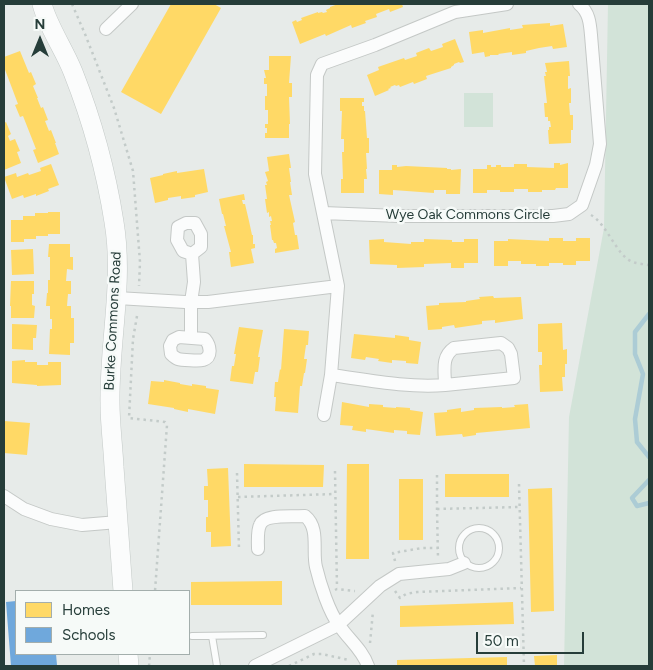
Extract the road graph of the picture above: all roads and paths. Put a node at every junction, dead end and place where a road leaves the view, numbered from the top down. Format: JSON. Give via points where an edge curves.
{"nodes":[{"id":1,"x":42,"y":4,"type":"edge"},
{"id":2,"x":72,"y":4,"type":"edge"},
{"id":3,"x":132,"y":4,"type":"edge"},
{"id":4,"x":507,"y":4,"type":"edge"},
{"id":5,"x":579,"y":4,"type":"edge"},
{"id":6,"x":106,"y":29,"type":"dead end"},
{"id":7,"x":576,"y":209,"type":"junction"},
{"id":8,"x":324,"y":213,"type":"junction"},
{"id":9,"x":192,"y":254,"type":"dead end"},
{"id":10,"x":649,"y":265,"type":"edge"},
{"id":11,"x":139,"y":286,"type":"dead end"},
{"id":12,"x":338,"y":286,"type":"junction"},
{"id":13,"x":117,"y":298,"type":"junction"},
{"id":14,"x":191,"y":302,"type":"junction"},
{"id":15,"x":137,"y":316,"type":"dead end"},
{"id":16,"x":191,"y":338,"type":"dead end"},
{"id":17,"x":331,"y":375,"type":"junction"},
{"id":18,"x":445,"y":385,"type":"junction"},
{"id":19,"x":324,"y":415,"type":"dead end"},
{"id":20,"x":334,"y":470,"type":"dead end"},
{"id":21,"x":237,"y":473,"type":"dead end"},
{"id":22,"x":437,"y":475,"type":"dead end"},
{"id":23,"x":519,"y":484,"type":"dead end"},
{"id":24,"x":335,"y":494,"type":"junction"},
{"id":25,"x":4,"y":496,"type":"edge"},
{"id":26,"x":238,"y":496,"type":"junction"},
{"id":27,"x":519,"y":507,"type":"junction"},
{"id":28,"x":437,"y":509,"type":"junction"},
{"id":29,"x":118,"y":522,"type":"junction"},
{"id":30,"x":258,"y":549,"type":"dead end"},
{"id":31,"x":239,"y":550,"type":"dead end"},
{"id":32,"x":438,"y":562,"type":"dead end"},
{"id":33,"x":464,"y":563,"type":"junction"},
{"id":34,"x":521,"y":588,"type":"junction"},
{"id":35,"x":123,"y":590,"type":"edge"},
{"id":36,"x":155,"y":590,"type":"edge"},
{"id":37,"x":357,"y":594,"type":"dead end"},
{"id":38,"x":388,"y":596,"type":"dead end"},
{"id":39,"x":377,"y":606,"type":"dead end"},
{"id":40,"x":338,"y":625,"type":"junction"},
{"id":41,"x":263,"y":635,"type":"dead end"},
{"id":42,"x":192,"y":636,"type":"dead end"},
{"id":43,"x":212,"y":636,"type":"junction"},
{"id":44,"x":368,"y":645,"type":"dead end"},
{"id":45,"x":349,"y":660,"type":"dead end"},
{"id":46,"x":217,"y":666,"type":"edge"},
{"id":47,"x":255,"y":666,"type":"edge"},
{"id":48,"x":289,"y":666,"type":"edge"},
{"id":49,"x":368,"y":666,"type":"edge"},
{"id":50,"x":524,"y":666,"type":"edge"}],
"edges":[{"from":1,"to":13,"type":"street","name":"Burke Commons Road","via":[[74,72],[104,170],[115,224]]},
{"from":2,"to":11,"type":"path","via":[[114,108],[133,171]]},
{"from":3,"to":6,"type":"street"},
{"from":4,"to":8,"type":"street","via":[[455,12],[322,64],[317,75],[316,174]]},
{"from":5,"to":7,"type":"street","via":[[589,17],[592,35],[600,144],[582,205]]},
{"from":7,"to":8,"type":"street","name":"Wye Oak Commons Circle","via":[[569,214],[553,216]]},
{"from":7,"to":10,"type":"path","via":[[584,218],[591,215],[597,219],[621,254],[632,262]]},
{"from":8,"to":12,"type":"street"},
{"from":9,"to":14,"type":"street","via":[[194,282]]},
{"from":12,"to":14,"type":"street"},
{"from":12,"to":17,"type":"street"},
{"from":13,"to":14,"type":"street"},
{"from":13,"to":29,"type":"street","name":"Burke Commons Road","via":[[110,361],[110,404]]},
{"from":14,"to":16,"type":"street"},
{"from":15,"to":36,"type":"path","via":[[129,418],[168,425]]},
{"from":17,"to":18,"type":"street","via":[[408,385]]},
{"from":17,"to":19,"type":"street"},
{"from":18,"to":18,"type":"street","via":[[514,378],[508,348],[501,344],[454,348],[445,358]]},
{"from":20,"to":24,"type":"path"},
{"from":21,"to":26,"type":"path"},
{"from":22,"to":28,"type":"path"},
{"from":23,"to":27,"type":"path"},
{"from":24,"to":26,"type":"path"},
{"from":24,"to":37,"type":"path","via":[[336,590]]},
{"from":25,"to":29,"type":"street","via":[[24,509],[51,519],[82,525]]},
{"from":26,"to":31,"type":"path"},
{"from":27,"to":28,"type":"path"},
{"from":27,"to":34,"type":"path"},
{"from":28,"to":32,"type":"path"},
{"from":29,"to":35,"type":"street","name":"Burke Commons Road"},
{"from":30,"to":40,"type":"street","via":[[259,526],[263,520],[305,516],[313,527],[316,566]]},
{"from":33,"to":33,"type":"lane","via":[[459,556],[459,540],[470,529],[486,529],[498,540],[498,556],[486,568],[470,568]]},
{"from":33,"to":40,"type":"street","via":[[449,569],[399,574],[380,586]]},
{"from":34,"to":38,"type":"path","via":[[422,592],[400,598],[396,590]]},
{"from":34,"to":50,"type":"path"},
{"from":39,"to":44,"type":"path","via":[[371,610],[371,641]]},
{"from":40,"to":47,"type":"street"},
{"from":40,"to":49,"type":"street","via":[[358,648]]},
{"from":41,"to":43,"type":"lane"},
{"from":42,"to":43,"type":"lane"},
{"from":43,"to":46,"type":"lane"},
{"from":45,"to":48,"type":"path","via":[[314,654]]}]}
